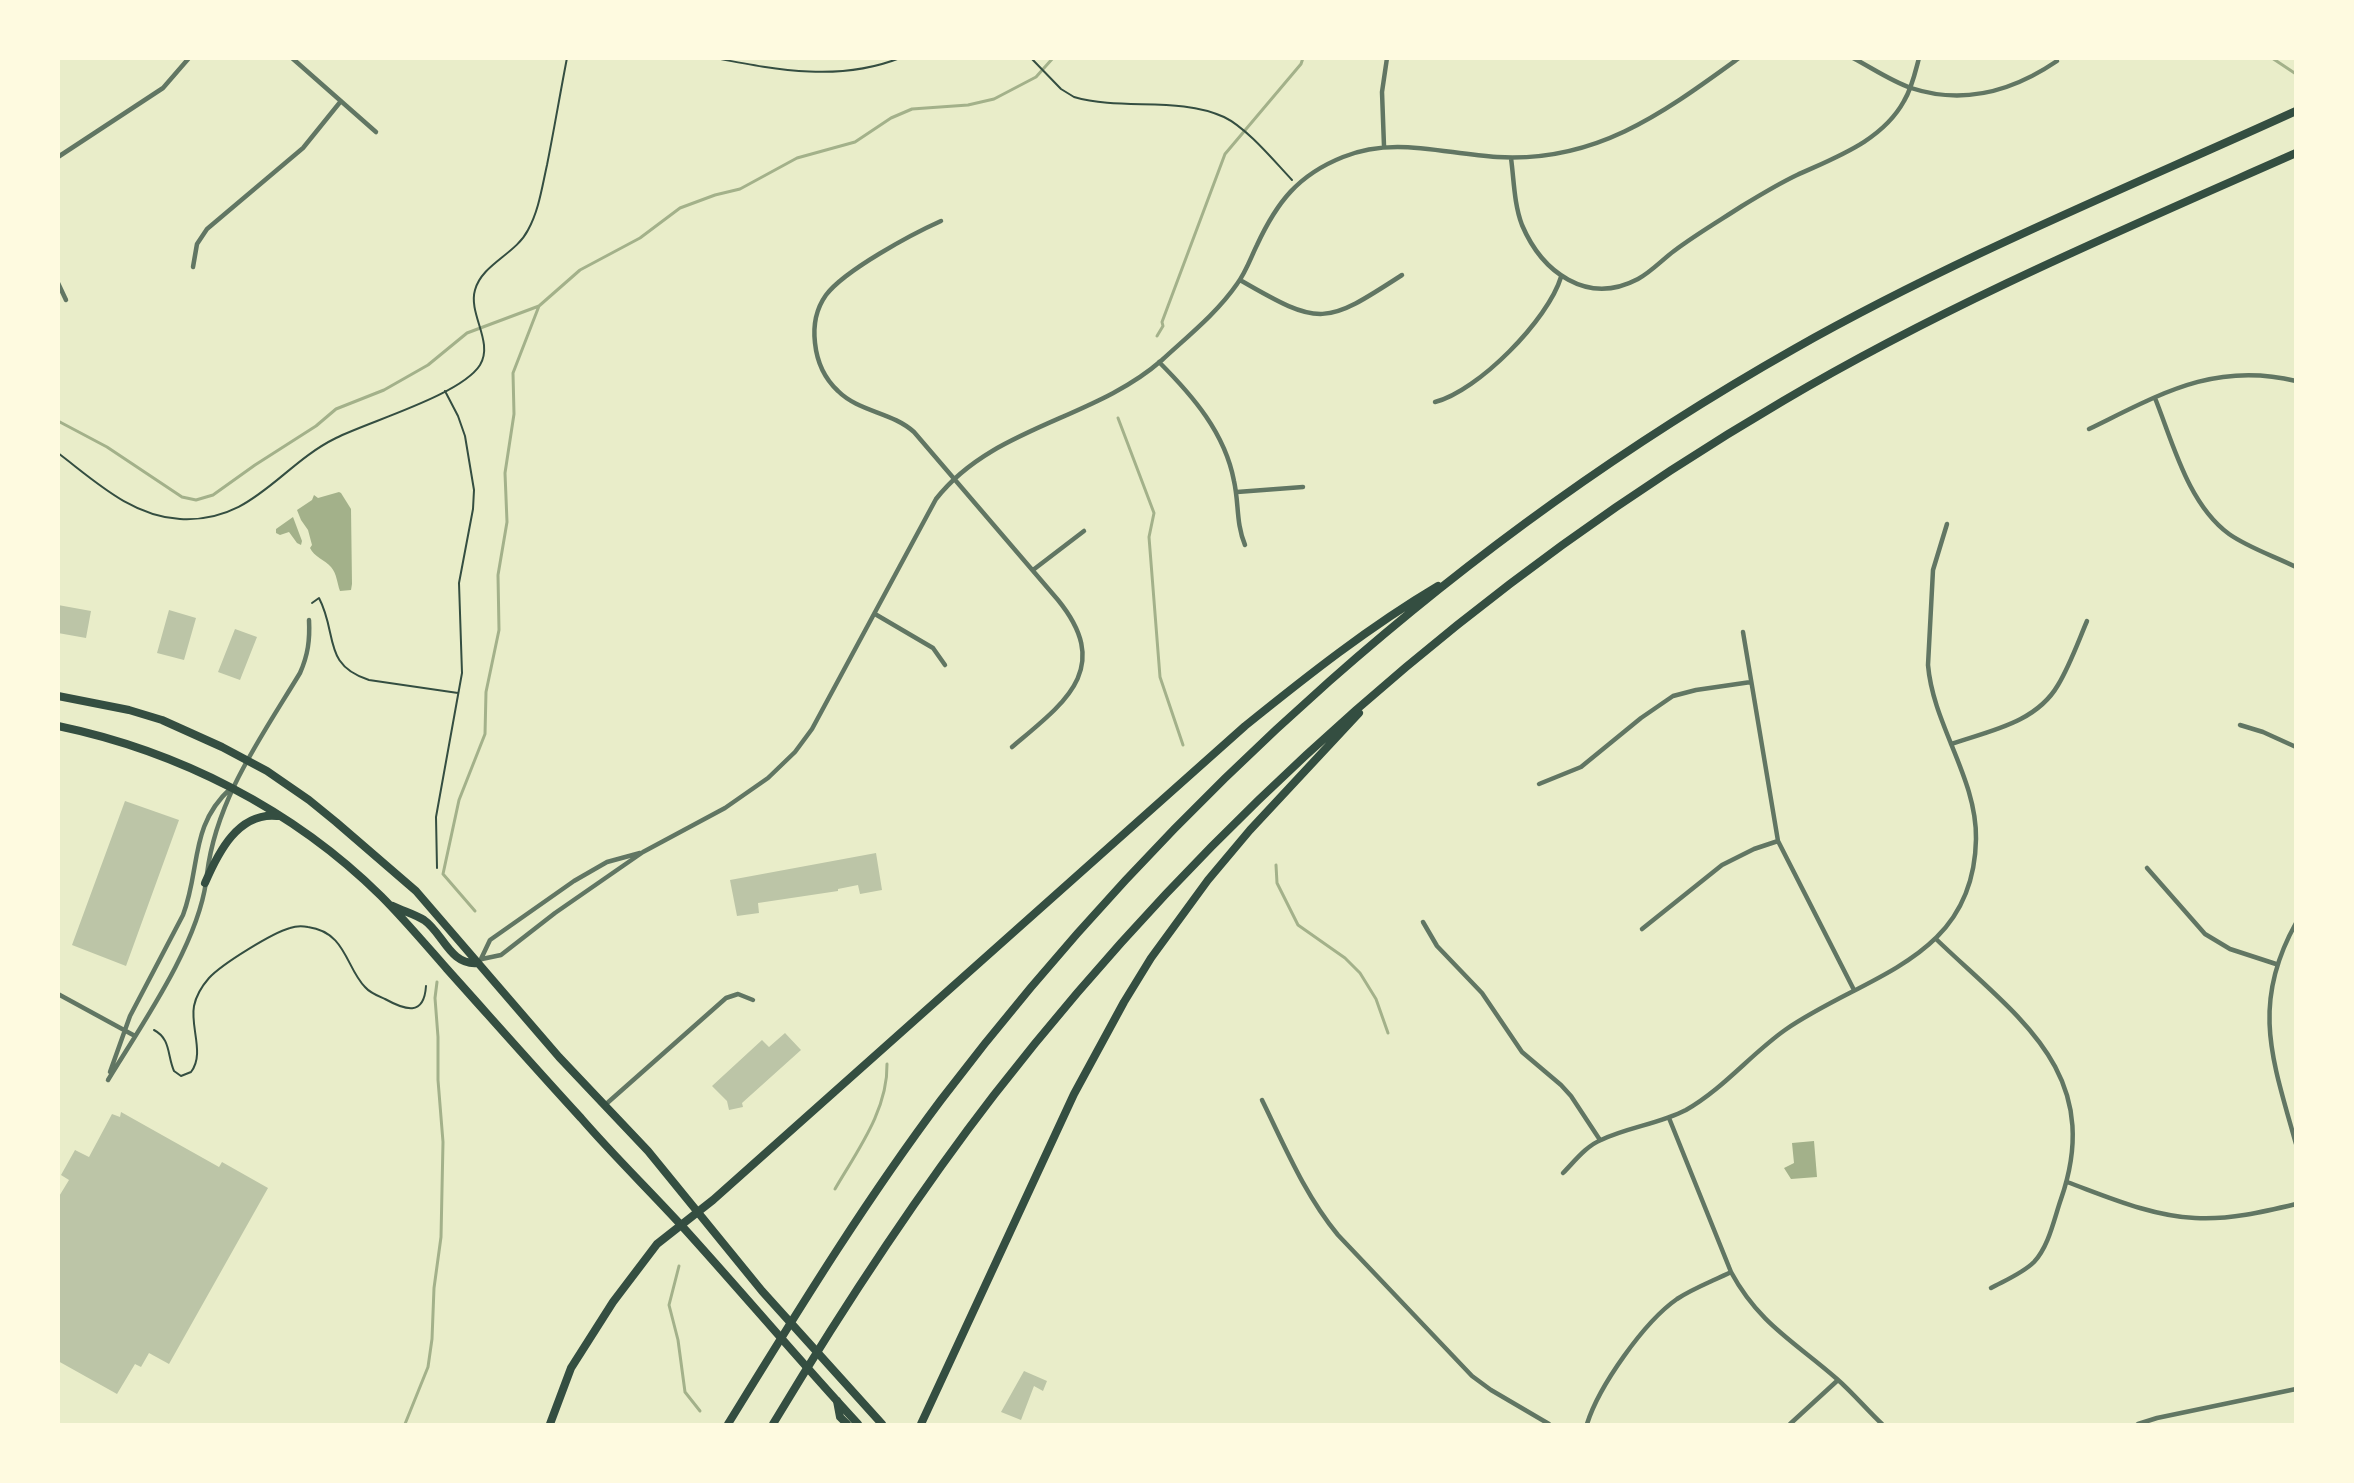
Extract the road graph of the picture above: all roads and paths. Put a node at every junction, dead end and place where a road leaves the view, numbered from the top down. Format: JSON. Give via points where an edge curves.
{"nodes":[{"id":1,"x":189,"y":58,"type":"edge"},
{"id":2,"x":292,"y":58,"type":"edge"},
{"id":3,"x":567,"y":58,"type":"edge"},
{"id":4,"x":715,"y":58,"type":"edge"},
{"id":5,"x":900,"y":58,"type":"edge"},
{"id":6,"x":1031,"y":58,"type":"edge"},
{"id":7,"x":1387,"y":58,"type":"edge"},
{"id":8,"x":1739,"y":58,"type":"edge"},
{"id":9,"x":1853,"y":58,"type":"edge"},
{"id":10,"x":1918,"y":58,"type":"edge"},
{"id":11,"x":2057,"y":61,"type":"dead end"},
{"id":12,"x":1911,"y":88,"type":"junction"},
{"id":13,"x":341,"y":100,"type":"junction"},
{"id":14,"x":2295,"y":111,"type":"edge"},
{"id":15,"x":376,"y":132,"type":"dead end"},
{"id":16,"x":1384,"y":146,"type":"junction"},
{"id":17,"x":2295,"y":153,"type":"edge"},
{"id":18,"x":58,"y":157,"type":"edge"},
{"id":19,"x":1511,"y":158,"type":"junction"},
{"id":20,"x":1297,"y":184,"type":"junction"},
{"id":21,"x":941,"y":221,"type":"dead end"},
{"id":22,"x":193,"y":267,"type":"dead end"},
{"id":23,"x":1402,"y":275,"type":"dead end"},
{"id":24,"x":1561,"y":277,"type":"junction"},
{"id":25,"x":1240,"y":280,"type":"junction"},
{"id":26,"x":58,"y":283,"type":"edge"},
{"id":27,"x":66,"y":300,"type":"dead end"},
{"id":28,"x":1159,"y":362,"type":"junction"},
{"id":29,"x":2295,"y":381,"type":"edge"},
{"id":30,"x":445,"y":391,"type":"junction"},
{"id":31,"x":2155,"y":398,"type":"junction"},
{"id":32,"x":1435,"y":402,"type":"dead end"},
{"id":33,"x":2089,"y":429,"type":"dead end"},
{"id":34,"x":58,"y":453,"type":"edge"},
{"id":35,"x":953,"y":480,"type":"junction"},
{"id":36,"x":1303,"y":487,"type":"dead end"},
{"id":37,"x":1237,"y":492,"type":"junction"},
{"id":38,"x":1947,"y":524,"type":"dead end"},
{"id":39,"x":1084,"y":531,"type":"dead end"},
{"id":40,"x":1245,"y":545,"type":"dead end"},
{"id":41,"x":2295,"y":567,"type":"edge"},
{"id":42,"x":1033,"y":570,"type":"junction"},
{"id":43,"x":1464,"y":570,"type":"junction"},
{"id":44,"x":312,"y":603,"type":"dead end"},
{"id":45,"x":875,"y":614,"type":"junction"},
{"id":46,"x":309,"y":620,"type":"dead end"},
{"id":47,"x":2087,"y":621,"type":"dead end"},
{"id":48,"x":1743,"y":632,"type":"dead end"},
{"id":49,"x":945,"y":665,"type":"dead end"},
{"id":50,"x":1751,"y":682,"type":"junction"},
{"id":51,"x":1385,"y":685,"type":"junction"},
{"id":52,"x":458,"y":693,"type":"junction"},
{"id":53,"x":58,"y":696,"type":"edge"},
{"id":54,"x":2240,"y":725,"type":"dead end"},
{"id":55,"x":58,"y":726,"type":"edge"},
{"id":56,"x":1951,"y":744,"type":"junction"},
{"id":57,"x":1012,"y":747,"type":"dead end"},
{"id":58,"x":2295,"y":747,"type":"edge"},
{"id":59,"x":247,"y":761,"type":"junction"},
{"id":60,"x":1539,"y":784,"type":"dead end"},
{"id":61,"x":232,"y":787,"type":"junction"},
{"id":62,"x":279,"y":816,"type":"junction"},
{"id":63,"x":1778,"y":842,"type":"junction"},
{"id":64,"x":643,"y":852,"type":"junction"},
{"id":65,"x":437,"y":868,"type":"dead end"},
{"id":66,"x":2147,"y":868,"type":"dead end"},
{"id":67,"x":206,"y":883,"type":"junction"},
{"id":68,"x":388,"y":904,"type":"junction"},
{"id":69,"x":1423,"y":922,"type":"dead end"},
{"id":70,"x":2295,"y":923,"type":"edge"},
{"id":71,"x":1642,"y":929,"type":"dead end"},
{"id":72,"x":1936,"y":939,"type":"junction"},
{"id":73,"x":480,"y":961,"type":"junction"},
{"id":74,"x":2276,"y":964,"type":"junction"},
{"id":75,"x":426,"y":986,"type":"dead end"},
{"id":76,"x":1854,"y":990,"type":"junction"},
{"id":77,"x":58,"y":994,"type":"edge"},
{"id":78,"x":753,"y":1000,"type":"dead end"},
{"id":79,"x":124,"y":1030,"type":"junction"},
{"id":80,"x":154,"y":1030,"type":"dead end"},
{"id":81,"x":135,"y":1036,"type":"junction"},
{"id":82,"x":1262,"y":1101,"type":"dead end"},
{"id":83,"x":605,"y":1104,"type":"junction"},
{"id":84,"x":1669,"y":1118,"type":"junction"},
{"id":85,"x":1600,"y":1140,"type":"junction"},
{"id":86,"x":2295,"y":1144,"type":"edge"},
{"id":87,"x":1563,"y":1173,"type":"dead end"},
{"id":88,"x":2067,"y":1182,"type":"junction"},
{"id":89,"x":2295,"y":1204,"type":"edge"},
{"id":90,"x":698,"y":1211,"type":"junction"},
{"id":91,"x":682,"y":1226,"type":"junction"},
{"id":92,"x":1731,"y":1272,"type":"junction"},
{"id":93,"x":1992,"y":1288,"type":"dead end"},
{"id":94,"x":1838,"y":1380,"type":"junction"},
{"id":95,"x":2295,"y":1389,"type":"edge"},
{"id":96,"x":837,"y":1401,"type":"junction"},
{"id":97,"x":550,"y":1425,"type":"edge"},
{"id":98,"x":728,"y":1425,"type":"edge"},
{"id":99,"x":773,"y":1425,"type":"edge"},
{"id":100,"x":848,"y":1425,"type":"edge"},
{"id":101,"x":858,"y":1425,"type":"edge"},
{"id":102,"x":882,"y":1425,"type":"edge"},
{"id":103,"x":921,"y":1425,"type":"edge"},
{"id":104,"x":1549,"y":1425,"type":"edge"},
{"id":105,"x":1587,"y":1425,"type":"edge"},
{"id":106,"x":1790,"y":1425,"type":"edge"},
{"id":107,"x":1882,"y":1425,"type":"edge"},
{"id":108,"x":2138,"y":1425,"type":"edge"}],
"edges":[{"from":1,"to":18,"type":"street","via":[[163,88]]},
{"from":2,"to":13,"type":"street"},
{"from":3,"to":30,"type":"path","via":[[534,219],[519,245],[482,276],[476,287],[474,301],[483,358],[462,382]]},
{"from":4,"to":5,"type":"path","via":[[825,73],[869,68]]},
{"from":6,"to":20,"type":"path","via":[[1067,94],[1080,99],[1188,108],[1226,118]]},
{"from":7,"to":16,"type":"street","via":[[1382,92]]},
{"from":8,"to":19,"type":"street","via":[[1660,114],[1615,137],[1569,151]]},
{"from":9,"to":12,"type":"street"},
{"from":10,"to":12,"type":"street"},
{"from":11,"to":12,"type":"street","via":[[2015,85],[1980,94],[1956,96]]},
{"from":12,"to":24,"type":"street","via":[[1892,119],[1874,135],[1763,193],[1675,250],[1639,279],[1607,289],[1591,288]]},
{"from":13,"to":15,"type":"street"},
{"from":13,"to":22,"type":"street","via":[[303,148],[207,229],[197,244]]},
{"from":14,"to":43,"type":"highway","via":[[1976,255],[1792,350],[1614,461]]},
{"from":16,"to":19,"type":"street"},
{"from":16,"to":20,"type":"street","via":[[1344,156]]},
{"from":17,"to":51,"type":"highway","via":[[1920,325],[1783,400],[1665,474],[1558,548]]},
{"from":19,"to":24,"type":"street","via":[[1522,223],[1538,251]]},
{"from":20,"to":25,"type":"street","via":[[1269,220]]},
{"from":21,"to":35,"type":"street","via":[[835,284],[818,311],[814,339],[820,368],[838,392],[905,424]]},
{"from":23,"to":25,"type":"street","via":[[1348,309],[1326,315],[1291,309]]},
{"from":24,"to":32,"type":"street","via":[[1546,306],[1507,353],[1460,392]]},
{"from":25,"to":28,"type":"street","via":[[1210,316]]},
{"from":26,"to":27,"type":"street"},
{"from":28,"to":35,"type":"street","via":[[1087,408],[1005,443]]},
{"from":28,"to":37,"type":"street","via":[[1215,428]]},
{"from":29,"to":31,"type":"street","via":[[2278,377],[2199,380]]},
{"from":30,"to":34,"type":"path","via":[[328,442],[256,496],[214,517],[180,519],[148,513],[107,490]]},
{"from":30,"to":52,"type":"path","via":[[465,436],[474,490],[459,583],[463,655]]},
{"from":31,"to":33,"type":"street"},
{"from":31,"to":41,"type":"street","via":[[2193,490],[2208,515],[2238,540]]},
{"from":35,"to":42,"type":"street"},
{"from":35,"to":45,"type":"street","via":[[936,499]]},
{"from":36,"to":37,"type":"street"},
{"from":37,"to":40,"type":"street","via":[[1238,520]]},
{"from":38,"to":56,"type":"street","via":[[1933,570],[1928,665],[1936,704]]},
{"from":39,"to":42,"type":"street"},
{"from":42,"to":57,"type":"street","via":[[1078,630],[1081,665],[1064,702]]},
{"from":43,"to":90,"type":"highway","via":[[1388,615],[1245,726]]},
{"from":43,"to":98,"type":"highway","via":[[1297,710],[1161,842],[1086,923],[942,1099],[892,1169]]},
{"from":44,"to":52,"type":"path","via":[[320,598],[336,655],[355,676]]},
{"from":45,"to":49,"type":"street","via":[[933,648]]},
{"from":45,"to":64,"type":"street","via":[[812,729],[795,752],[768,778],[725,808]]},
{"from":46,"to":59,"type":"street","via":[[310,641],[303,666]]},
{"from":47,"to":56,"type":"street","via":[[2058,685],[2041,705],[2016,722]]},
{"from":48,"to":50,"type":"street"},
{"from":50,"to":60,"type":"street","via":[[1674,696],[1581,767]]},
{"from":50,"to":63,"type":"street"},
{"from":51,"to":99,"type":"highway","via":[[1284,775],[1173,886],[1061,1013],[942,1164],[827,1336]]},
{"from":51,"to":103,"type":"highway","via":[[1208,880],[1140,975],[1074,1094]]},
{"from":52,"to":65,"type":"path","via":[[437,808]]},
{"from":53,"to":59,"type":"main road","via":[[162,720]]},
{"from":54,"to":58,"type":"street"},
{"from":55,"to":61,"type":"main road","via":[[140,747]]},
{"from":56,"to":72,"type":"street","via":[[1975,822],[1975,859],[1957,912]]},
{"from":59,"to":61,"type":"street"},
{"from":59,"to":73,"type":"main road","via":[[309,800],[416,891]]},
{"from":61,"to":62,"type":"main road"},
{"from":61,"to":67,"type":"street","via":[[210,848]]},
{"from":61,"to":79,"type":"street","via":[[214,806],[202,830],[192,890],[183,915]]},
{"from":62,"to":67,"type":"main road","via":[[262,816],[242,827],[221,850]]},
{"from":62,"to":68,"type":"main road","via":[[349,868]]},
{"from":63,"to":71,"type":"street","via":[[1722,865]]},
{"from":63,"to":76,"type":"street"},
{"from":64,"to":73,"type":"street","via":[[501,955]]},
{"from":64,"to":73,"type":"street","via":[[607,862],[574,881],[490,940]]},
{"from":66,"to":74,"type":"street","via":[[2210,938]]},
{"from":67,"to":81,"type":"street","via":[[187,942]]},
{"from":68,"to":73,"type":"main road","via":[[425,921],[456,957],[465,962]]},
{"from":68,"to":91,"type":"main road"},
{"from":69,"to":85,"type":"street","via":[[1437,946],[1482,993],[1522,1052],[1571,1096]]},
{"from":70,"to":74,"type":"street"},
{"from":72,"to":76,"type":"street","via":[[1913,959]]},
{"from":72,"to":88,"type":"street","via":[[2030,1030],[2056,1066],[2072,1114],[2073,1145]]},
{"from":73,"to":83,"type":"main road","via":[[559,1057]]},
{"from":74,"to":86,"type":"street","via":[[2270,993],[2269,1036]]},
{"from":75,"to":80,"type":"path","via":[[424,1002],[419,1006],[397,1006],[365,988],[348,956],[332,938],[314,928],[297,927],[280,932],[224,966],[203,986],[193,1009],[197,1060],[191,1072],[181,1076],[174,1071],[167,1041]]},
{"from":76,"to":84,"type":"street","via":[[1785,1031],[1695,1105]]},
{"from":77,"to":79,"type":"street"},
{"from":78,"to":83,"type":"street","via":[[738,994],[726,998]]},
{"from":79,"to":81,"type":"street"},
{"from":79,"to":81,"type":"street","via":[[108,1080]]},
{"from":82,"to":104,"type":"street","via":[[1305,1188],[1338,1235],[1472,1376]]},
{"from":83,"to":90,"type":"main road"},
{"from":84,"to":85,"type":"street"},
{"from":84,"to":92,"type":"street"},
{"from":85,"to":87,"type":"street"},
{"from":88,"to":89,"type":"street","via":[[2159,1213],[2196,1219],[2241,1216]]},
{"from":88,"to":93,"type":"street","via":[[2040,1254],[2027,1268]]},
{"from":90,"to":91,"type":"highway"},
{"from":90,"to":102,"type":"main road","via":[[762,1291]]},
{"from":91,"to":96,"type":"main road"},
{"from":91,"to":97,"type":"highway","via":[[657,1244],[589,1336],[571,1368]]},
{"from":92,"to":94,"type":"street","via":[[1762,1317]]},
{"from":92,"to":105,"type":"street","via":[[1678,1299],[1651,1324],[1602,1388]]},
{"from":94,"to":106,"type":"street"},
{"from":94,"to":107,"type":"street"},
{"from":95,"to":108,"type":"street"},
{"from":96,"to":100,"type":"highway","via":[[840,1417]]},
{"from":96,"to":101,"type":"main road"}]}
